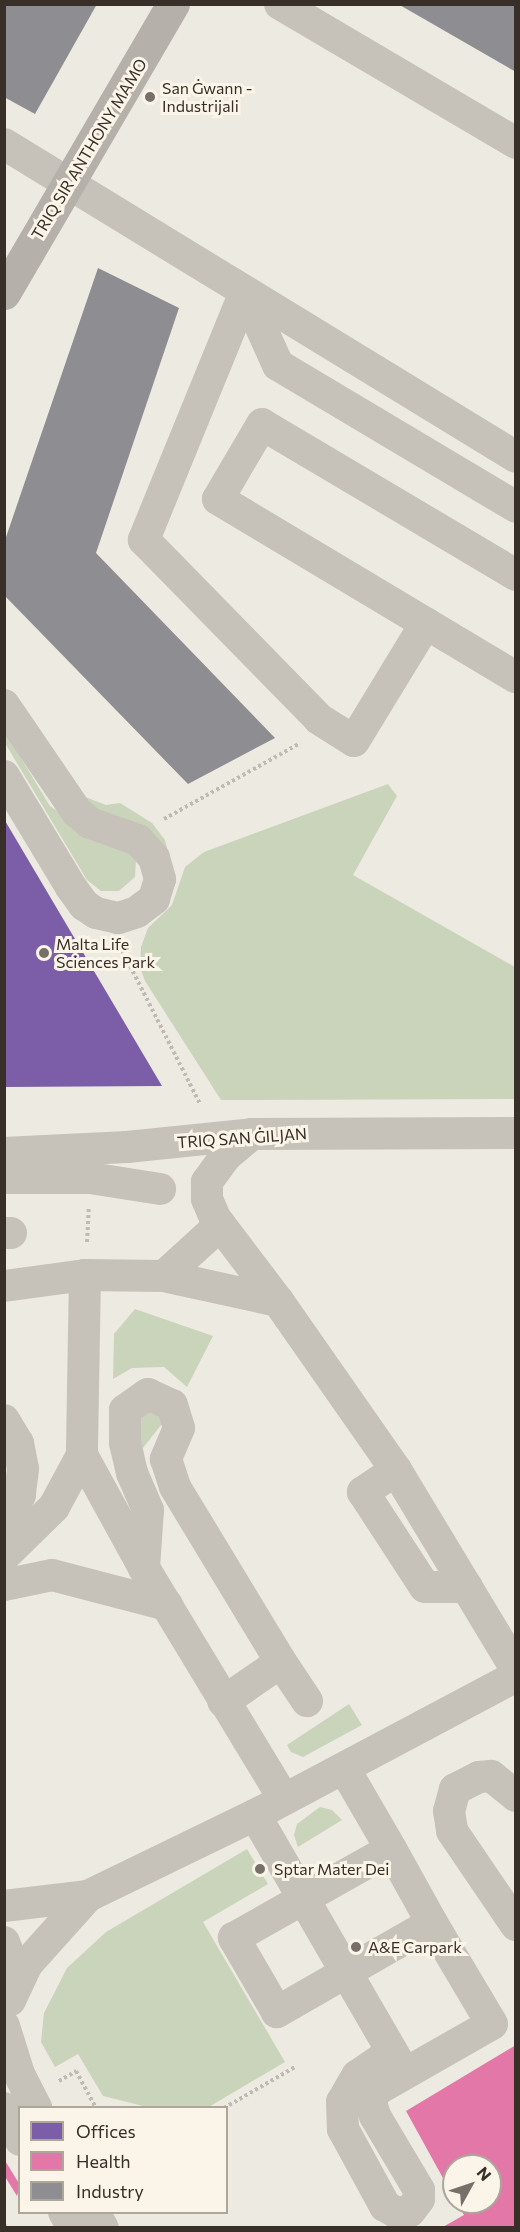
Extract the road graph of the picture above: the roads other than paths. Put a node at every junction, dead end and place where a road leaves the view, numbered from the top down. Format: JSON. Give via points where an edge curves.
{"nodes":[{"id":1,"x":173,"y":4,"type":"edge"},
{"id":2,"x":280,"y":4,"type":"edge"},
{"id":3,"x":516,"y":143,"type":"edge"},
{"id":4,"x":4,"y":144,"type":"edge"},
{"id":5,"x":69,"y":181,"type":"junction"},
{"id":6,"x":245,"y":292,"type":"junction"},
{"id":7,"x":4,"y":293,"type":"edge"},
{"id":8,"x":516,"y":457,"type":"edge"},
{"id":9,"x":516,"y":507,"type":"edge"},
{"id":10,"x":516,"y":576,"type":"edge"},
{"id":11,"x":426,"y":623,"type":"junction"},
{"id":12,"x":516,"y":676,"type":"edge"},
{"id":13,"x":4,"y":705,"type":"edge"},
{"id":14,"x":4,"y":776,"type":"edge"},
{"id":15,"x":516,"y":1133,"type":"edge"},
{"id":16,"x":252,"y":1134,"type":"junction"},
{"id":17,"x":127,"y":1147,"type":"junction"},
{"id":18,"x":4,"y":1153,"type":"edge"},
{"id":19,"x":4,"y":1178,"type":"edge"},
{"id":20,"x":160,"y":1189,"type":"junction"},
{"id":21,"x":218,"y":1221,"type":"junction"},
{"id":22,"x":85,"y":1275,"type":"junction"},
{"id":23,"x":164,"y":1276,"type":"junction"},
{"id":24,"x":4,"y":1286,"type":"edge"},
{"id":25,"x":278,"y":1301,"type":"junction"},
{"id":26,"x":4,"y":1420,"type":"edge"},
{"id":27,"x":82,"y":1455,"type":"junction"},
{"id":28,"x":4,"y":1523,"type":"edge"},
{"id":29,"x":4,"y":1556,"type":"edge"},
{"id":30,"x":144,"y":1568,"type":"junction"},
{"id":31,"x":4,"y":1585,"type":"edge"},
{"id":32,"x":167,"y":1605,"type":"junction"},
{"id":33,"x":281,"y":1662,"type":"junction"},
{"id":34,"x":516,"y":1669,"type":"edge"},
{"id":35,"x":516,"y":1676,"type":"edge"},
{"id":36,"x":223,"y":1701,"type":"junction"},
{"id":37,"x":307,"y":1701,"type":"dead end"},
{"id":38,"x":344,"y":1768,"type":"junction"},
{"id":39,"x":516,"y":1796,"type":"edge"},
{"id":40,"x":284,"y":1799,"type":"junction"},
{"id":41,"x":255,"y":1815,"type":"junction"},
{"id":42,"x":391,"y":1849,"type":"junction"},
{"id":43,"x":88,"y":1896,"type":"junction"},
{"id":44,"x":303,"y":1898,"type":"junction"},
{"id":45,"x":4,"y":1906,"type":"edge"},
{"id":46,"x":432,"y":1923,"type":"junction"},
{"id":47,"x":516,"y":1925,"type":"edge"},
{"id":48,"x":4,"y":1942,"type":"edge"},
{"id":49,"x":346,"y":1972,"type":"junction"},
{"id":50,"x":6,"y":2012,"type":"edge"},
{"id":51,"x":45,"y":2096,"type":"edge"},
{"id":52,"x":4,"y":2108,"type":"edge"},
{"id":53,"x":18,"y":2136,"type":"edge"},
{"id":54,"x":65,"y":2214,"type":"edge"},
{"id":55,"x":95,"y":2214,"type":"edge"},
{"id":56,"x":73,"y":2228,"type":"edge"},
{"id":57,"x":103,"y":2228,"type":"edge"}],
"edges":[{"from":1,"to":5,"type":"main road","name":"TRIQ SIR ANTHONY MAMO"},
{"from":2,"to":3,"type":"street"},
{"from":4,"to":5,"type":"street"},
{"from":5,"to":6,"type":"street"},
{"from":5,"to":7,"type":"main road","name":"TRIQ SIR ANTHONY MAMO"},
{"from":6,"to":8,"type":"street"},
{"from":6,"to":9,"type":"street","via":[[278,365]]},
{"from":6,"to":11,"type":"street","via":[[144,540],[319,719],[354,741]]},
{"from":10,"to":11,"type":"street","via":[[262,424],[218,498]]},
{"from":11,"to":12,"type":"street"},
{"from":13,"to":14,"type":"street","via":[[76,812],[90,823],[138,840],[154,858],[160,879],[154,899],[137,912],[118,918],[96,913],[84,905]]},
{"from":15,"to":16,"type":"street","name":"TRIQ SAN ĠILJAN"},
{"from":16,"to":17,"type":"street","name":"TRIQ SAN ĠILJAN"},
{"from":16,"to":21,"type":"street","via":[[225,1157],[207,1182],[207,1199]]},
{"from":17,"to":18,"type":"street","name":"TRIQ SAN ĠILJAN"},
{"from":17,"to":20,"type":"street"},
{"from":19,"to":20,"type":"street","via":[[90,1178]]},
{"from":20,"to":21,"type":"street"},
{"from":21,"to":23,"type":"street"},
{"from":21,"to":25,"type":"street"},
{"from":22,"to":23,"type":"street"},
{"from":22,"to":24,"type":"street"},
{"from":22,"to":27,"type":"street"},
{"from":23,"to":25,"type":"street"},
{"from":25,"to":34,"type":"street","via":[[396,1470]]},
{"from":26,"to":28,"type":"street","via":[[18,1443],[23,1469],[20,1495]]},
{"from":27,"to":29,"type":"street","via":[[54,1507]]},
{"from":27,"to":30,"type":"street"},
{"from":30,"to":32,"type":"street"},
{"from":30,"to":33,"type":"street","via":[[148,1510],[132,1473],[125,1443],[125,1410],[148,1394],[172,1405],[179,1428],[166,1459],[175,1487]]},
{"from":31,"to":32,"type":"street","via":[[52,1575]]},
{"from":32,"to":36,"type":"street"},
{"from":33,"to":36,"type":"street"},
{"from":33,"to":37,"type":"street"},
{"from":35,"to":38,"type":"street"},
{"from":36,"to":40,"type":"street"},
{"from":38,"to":40,"type":"street"},
{"from":38,"to":42,"type":"street"},
{"from":39,"to":47,"type":"street","via":[[491,1776],[479,1777],[454,1789],[448,1811],[452,1831]]},
{"from":40,"to":41,"type":"street"},
{"from":41,"to":43,"type":"street"},
{"from":41,"to":44,"type":"street"},
{"from":42,"to":44,"type":"street"},
{"from":42,"to":46,"type":"street"},
{"from":43,"to":45,"type":"street"},
{"from":43,"to":50,"type":"street","via":[[27,1964]]},
{"from":44,"to":49,"type":"street"},
{"from":44,"to":49,"type":"street","via":[[234,1938],[277,2012]]},
{"from":46,"to":49,"type":"street"},
{"from":46,"to":49,"type":"street","via":[[492,2024],[399,2062]]},
{"from":48,"to":50,"type":"street","via":[[12,1963],[13,1981]]},
{"from":50,"to":51,"type":"street","via":[[19,2074]]},
{"from":52,"to":53,"type":"street"},
{"from":54,"to":56,"type":"street"},
{"from":55,"to":57,"type":"street"}]}
